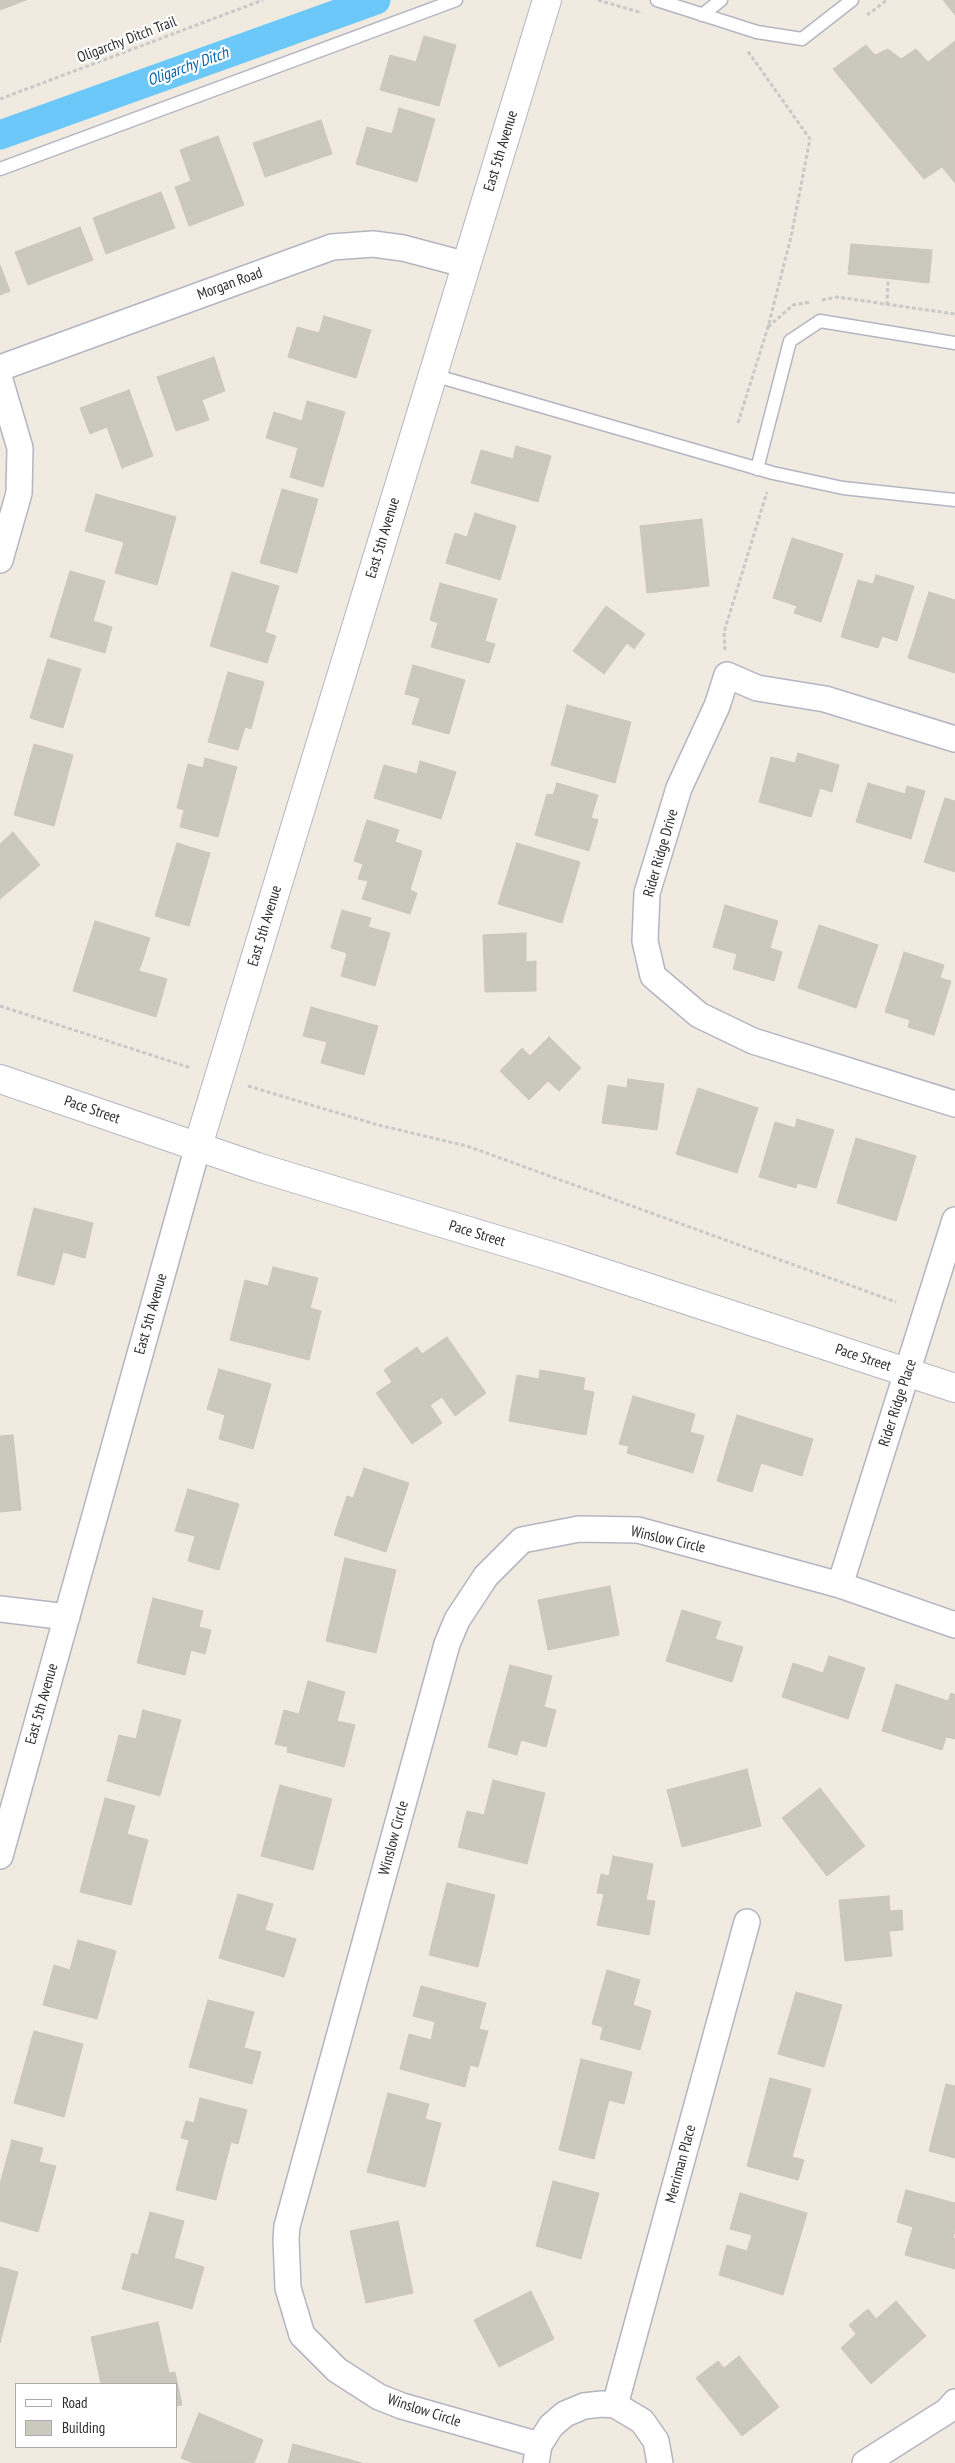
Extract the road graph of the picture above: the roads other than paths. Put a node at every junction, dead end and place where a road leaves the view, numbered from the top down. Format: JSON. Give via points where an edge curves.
{"nodes":[{"id":1,"x":456,"y":0,"type":"edge"},
{"id":2,"x":547,"y":0,"type":"edge"},
{"id":3,"x":657,"y":0,"type":"edge"},
{"id":4,"x":721,"y":0,"type":"edge"},
{"id":5,"x":852,"y":0,"type":"edge"},
{"id":6,"x":702,"y":15,"type":"junction"},
{"id":7,"x":0,"y":169,"type":"edge"},
{"id":8,"x":466,"y":264,"type":"junction"},
{"id":9,"x":955,"y":343,"type":"edge"},
{"id":10,"x":0,"y":368,"type":"edge"},
{"id":11,"x":433,"y":375,"type":"junction"},
{"id":12,"x":0,"y":380,"type":"edge"},
{"id":13,"x":757,"y":469,"type":"junction"},
{"id":14,"x":955,"y":500,"type":"edge"},
{"id":15,"x":0,"y":560,"type":"edge"},
{"id":16,"x":955,"y":739,"type":"edge"},
{"id":17,"x":0,"y":1078,"type":"edge"},
{"id":18,"x":955,"y":1104,"type":"edge"},
{"id":19,"x":198,"y":1146,"type":"junction"},
{"id":20,"x":955,"y":1220,"type":"edge"},
{"id":21,"x":908,"y":1373,"type":"junction"},
{"id":22,"x":955,"y":1388,"type":"edge"},
{"id":23,"x":840,"y":1585,"type":"junction"},
{"id":24,"x":0,"y":1608,"type":"edge"},
{"id":25,"x":67,"y":1617,"type":"junction"},
{"id":26,"x":955,"y":1625,"type":"edge"},
{"id":27,"x":0,"y":1856,"type":"edge"},
{"id":28,"x":747,"y":1922,"type":"dead end"},
{"id":29,"x":955,"y":2402,"type":"edge"},
{"id":30,"x":615,"y":2405,"type":"junction"},
{"id":31,"x":537,"y":2454,"type":"edge"},
{"id":32,"x":660,"y":2463,"type":"edge"},
{"id":33,"x":865,"y":2463,"type":"edge"}],
"edges":[{"from":1,"to":7,"type":"lane"},
{"from":2,"to":8,"type":"street","name":"East 5th Avenue"},
{"from":3,"to":6,"type":"lane"},
{"from":4,"to":6,"type":"lane"},
{"from":5,"to":6,"type":"lane","via":[[802,39],[757,32]]},
{"from":8,"to":10,"type":"street","name":"Morgan Road","via":[[373,244],[332,247]]},
{"from":8,"to":11,"type":"street","name":"East 5th Avenue"},
{"from":9,"to":13,"type":"lane","via":[[820,321],[790,341]]},
{"from":11,"to":13,"type":"lane"},
{"from":11,"to":19,"type":"street","name":"East 5th Avenue"},
{"from":12,"to":15,"type":"street","via":[[20,448],[19,493]]},
{"from":13,"to":14,"type":"lane","via":[[843,488]]},
{"from":16,"to":18,"type":"street","name":"Rider Ridge Drive","via":[[826,699],[757,688],[727,675],[717,706],[680,788],[647,893],[645,941],[653,976],[699,1015],[753,1041]]},
{"from":17,"to":19,"type":"street","name":"Pace Street"},
{"from":19,"to":21,"type":"street","name":"Pace Street","via":[[257,1167],[561,1259]]},
{"from":19,"to":25,"type":"street","name":"East 5th Avenue"},
{"from":20,"to":21,"type":"street","name":"Rider Ridge Place"},
{"from":21,"to":22,"type":"street","name":"Pace Street"},
{"from":21,"to":23,"type":"street","name":"Rider Ridge Place"},
{"from":23,"to":26,"type":"street","name":"Winslow Circle"},
{"from":23,"to":31,"type":"street","name":"Winslow Circle","via":[[638,1530],[580,1528],[522,1540],[486,1576],[447,1644],[288,2226],[288,2288],[302,2335],[337,2370],[379,2397]]},
{"from":24,"to":25,"type":"street"},
{"from":25,"to":27,"type":"street","name":"East 5th Avenue"},
{"from":28,"to":30,"type":"street","name":"Merriman Place"},
{"from":29,"to":33,"type":"street"},
{"from":30,"to":31,"type":"street","name":"Winslow Circle","via":[[584,2406],[566,2414],[551,2426]]},
{"from":30,"to":32,"type":"street","via":[[642,2421],[656,2441]]}]}
